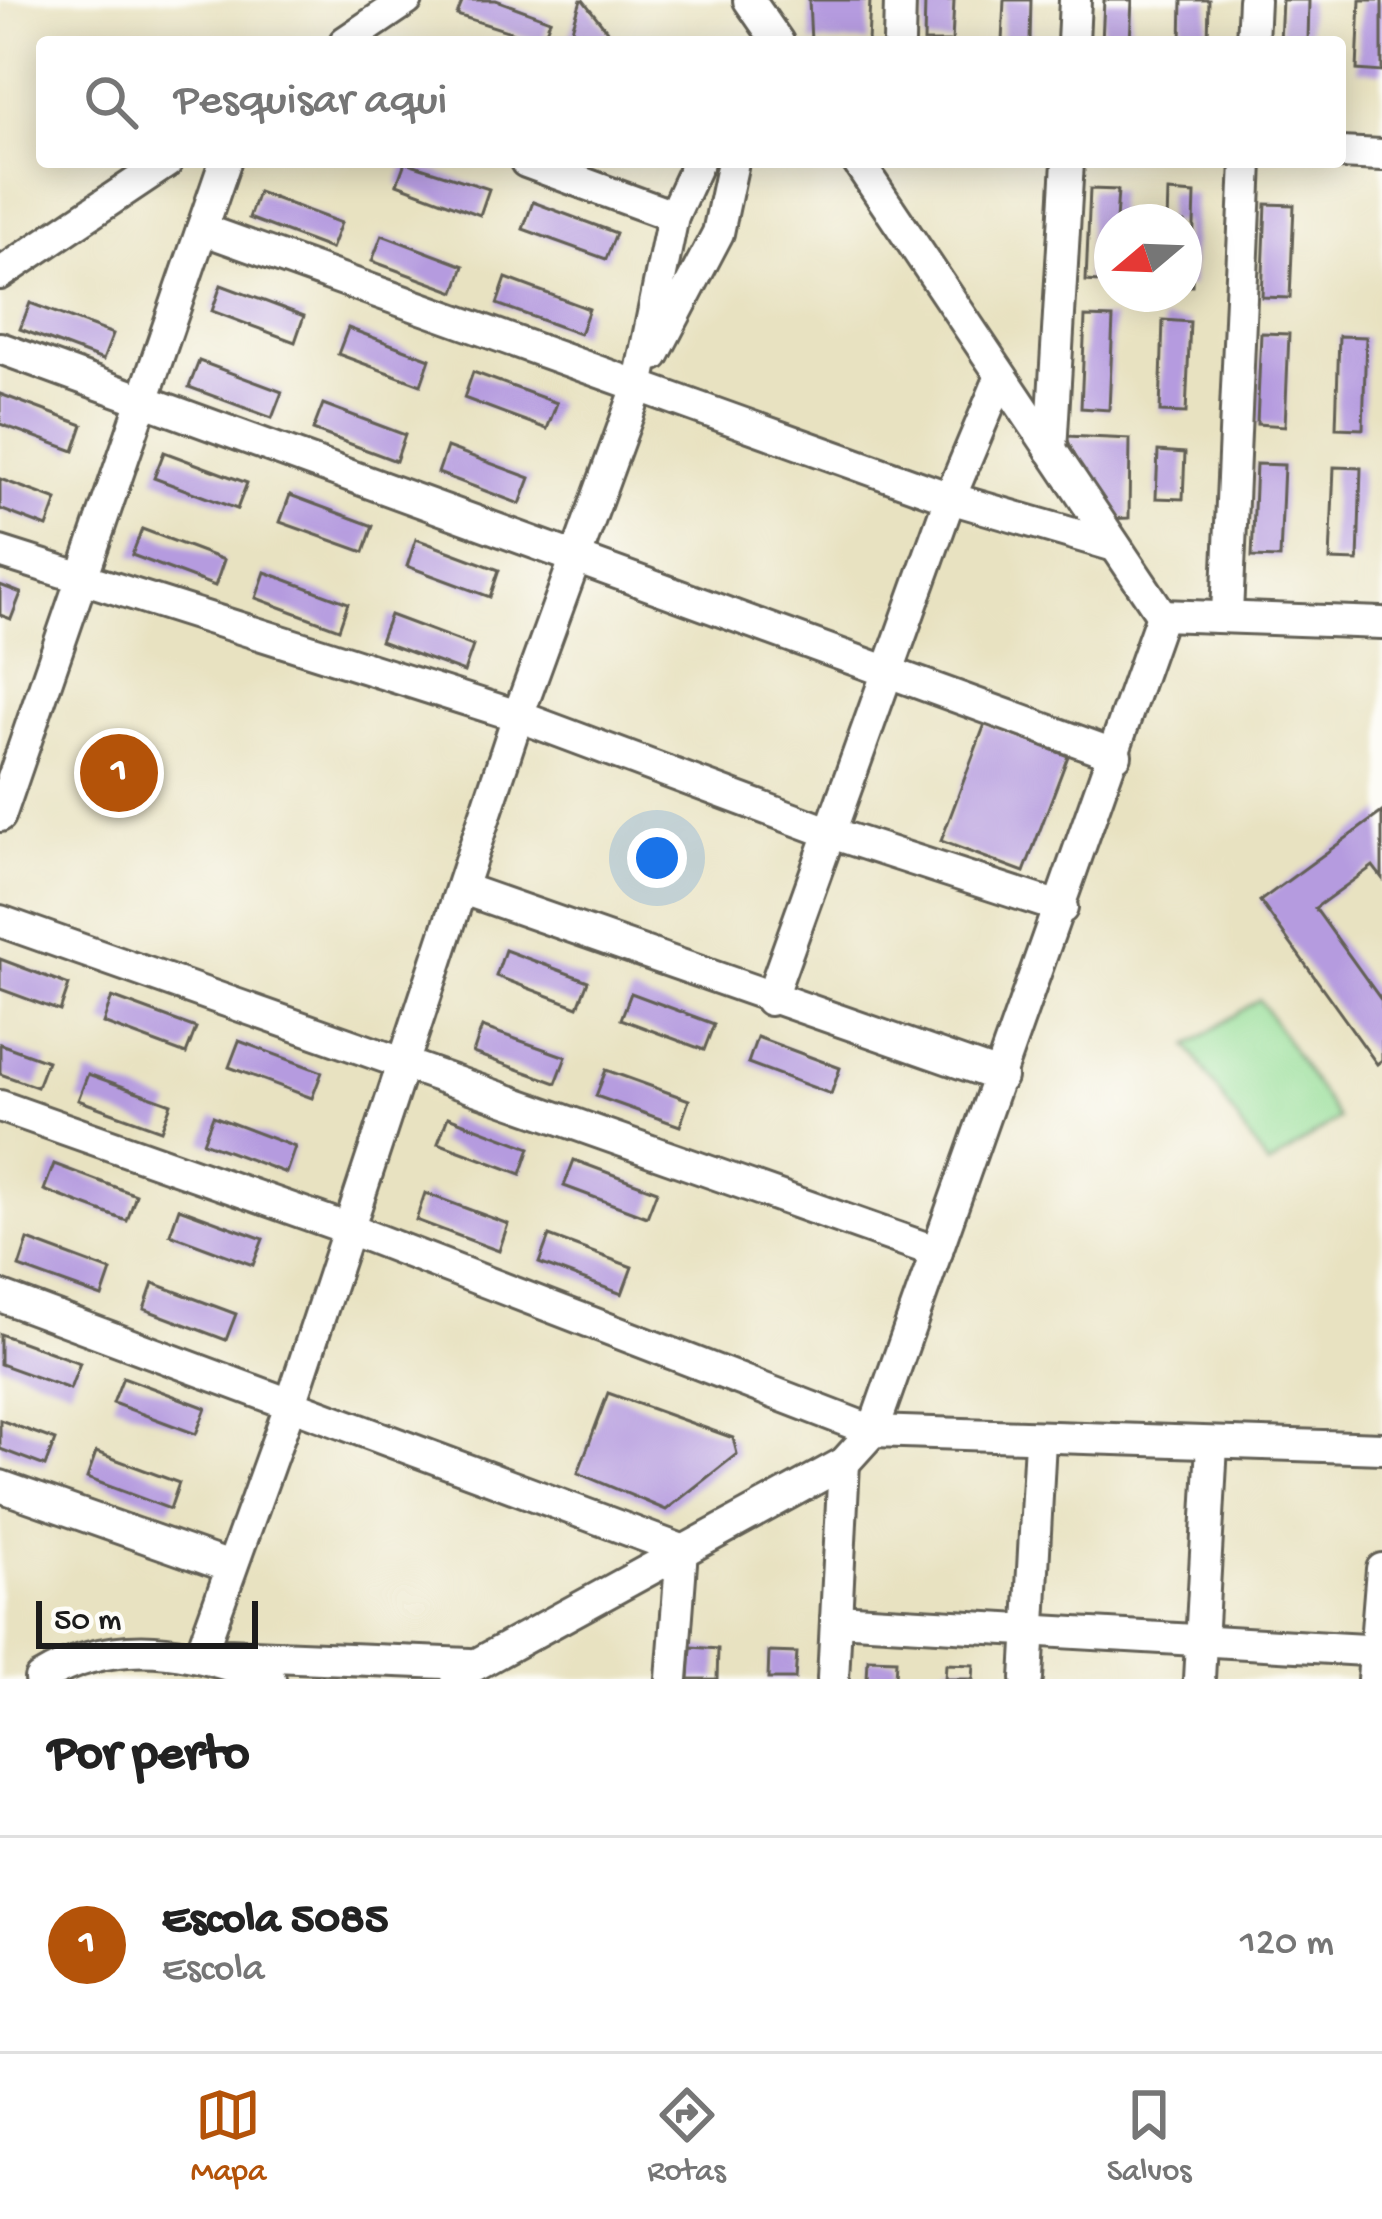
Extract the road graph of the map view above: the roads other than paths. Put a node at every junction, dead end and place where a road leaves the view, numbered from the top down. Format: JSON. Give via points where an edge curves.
{"nodes":[{"id":1,"x":407,"y":0,"type":"edge"},
{"id":2,"x":900,"y":0,"type":"edge"},
{"id":3,"x":1075,"y":0,"type":"edge"},
{"id":4,"x":1254,"y":0,"type":"edge"},
{"id":5,"x":354,"y":36,"type":"edge"},
{"id":6,"x":899,"y":36,"type":"edge"},
{"id":7,"x":1073,"y":36,"type":"edge"},
{"id":8,"x":1252,"y":36,"type":"edge"},
{"id":9,"x":1346,"y":153,"type":"edge"},
{"id":10,"x":1382,"y":155,"type":"edge"},
{"id":11,"x":158,"y":168,"type":"edge"},
{"id":12,"x":223,"y":168,"type":"edge"},
{"id":13,"x":543,"y":168,"type":"edge"},
{"id":14,"x":695,"y":168,"type":"edge"},
{"id":15,"x":732,"y":168,"type":"edge"},
{"id":16,"x":862,"y":168,"type":"edge"},
{"id":17,"x":1068,"y":168,"type":"edge"},
{"id":18,"x":1247,"y":168,"type":"edge"},
{"id":19,"x":674,"y":215,"type":"junction"},
{"id":20,"x":202,"y":229,"type":"junction"},
{"id":21,"x":0,"y":274,"type":"edge"},
{"id":22,"x":0,"y":348,"type":"edge"},
{"id":23,"x":1001,"y":376,"type":"junction"},
{"id":24,"x":638,"y":387,"type":"junction"},
{"id":25,"x":143,"y":400,"type":"junction"},
{"id":26,"x":1051,"y":450,"type":"junction"},
{"id":27,"x":950,"y":498,"type":"junction"},
{"id":28,"x":1115,"y":546,"type":"junction"},
{"id":29,"x":0,"y":552,"type":"edge"},
{"id":30,"x":577,"y":560,"type":"junction"},
{"id":31,"x":82,"y":578,"type":"junction"},
{"id":32,"x":1227,"y":614,"type":"junction"},
{"id":33,"x":1162,"y":615,"type":"junction"},
{"id":34,"x":1382,"y":622,"type":"edge"},
{"id":35,"x":887,"y":674,"type":"junction"},
{"id":36,"x":518,"y":716,"type":"junction"},
{"id":37,"x":12,"y":740,"type":"edge"},
{"id":38,"x":1116,"y":755,"type":"junction"},
{"id":39,"x":0,"y":816,"type":"edge"},
{"id":40,"x":831,"y":833,"type":"junction"},
{"id":41,"x":463,"y":889,"type":"junction"},
{"id":42,"x":1062,"y":908,"type":"junction"},
{"id":43,"x":0,"y":921,"type":"edge"},
{"id":44,"x":770,"y":1000,"type":"junction"},
{"id":45,"x":401,"y":1066,"type":"junction"},
{"id":46,"x":1000,"y":1077,"type":"junction"},
{"id":47,"x":0,"y":1106,"type":"edge"},
{"id":48,"x":350,"y":1229,"type":"junction"},
{"id":49,"x":937,"y":1252,"type":"junction"},
{"id":50,"x":0,"y":1296,"type":"edge"},
{"id":51,"x":291,"y":1403,"type":"junction"},
{"id":52,"x":873,"y":1431,"type":"junction"},
{"id":53,"x":1040,"y":1441,"type":"junction"},
{"id":54,"x":1212,"y":1445,"type":"junction"},
{"id":55,"x":1382,"y":1448,"type":"edge"},
{"id":56,"x":844,"y":1462,"type":"junction"},
{"id":57,"x":0,"y":1486,"type":"edge"},
{"id":58,"x":682,"y":1550,"type":"junction"},
{"id":59,"x":230,"y":1567,"type":"junction"},
{"id":60,"x":1382,"y":1569,"type":"edge"},
{"id":61,"x":836,"y":1619,"type":"junction"},
{"id":62,"x":1030,"y":1630,"type":"junction"},
{"id":63,"x":1201,"y":1640,"type":"junction"},
{"id":64,"x":201,"y":1654,"type":"junction"},
{"id":65,"x":1377,"y":1660,"type":"edge"},
{"id":66,"x":461,"y":1671,"type":"edge"},
{"id":67,"x":40,"y":1679,"type":"edge"},
{"id":68,"x":270,"y":1679,"type":"edge"},
{"id":69,"x":672,"y":1679,"type":"edge"},
{"id":70,"x":832,"y":1679,"type":"edge"},
{"id":71,"x":1027,"y":1679,"type":"edge"},
{"id":72,"x":1199,"y":1679,"type":"edge"}],
"edges":[{"from":1,"to":5,"type":"street"},
{"from":2,"to":6,"type":"street"},
{"from":3,"to":7,"type":"street"},
{"from":4,"to":8,"type":"street"},
{"from":9,"to":10,"type":"street"},
{"from":11,"to":21,"type":"street"},
{"from":12,"to":20,"type":"street"},
{"from":13,"to":19,"type":"street"},
{"from":14,"to":19,"type":"street"},
{"from":15,"to":24,"type":"street","via":[[718,232]]},
{"from":16,"to":23,"type":"street"},
{"from":17,"to":26,"type":"street"},
{"from":18,"to":32,"type":"street"},
{"from":19,"to":24,"type":"street"},
{"from":20,"to":24,"type":"street"},
{"from":20,"to":25,"type":"street"},
{"from":22,"to":25,"type":"street"},
{"from":23,"to":26,"type":"street"},
{"from":23,"to":27,"type":"street"},
{"from":24,"to":27,"type":"street"},
{"from":24,"to":30,"type":"street"},
{"from":25,"to":30,"type":"street"},
{"from":25,"to":31,"type":"street"},
{"from":26,"to":28,"type":"street"},
{"from":27,"to":28,"type":"street"},
{"from":27,"to":35,"type":"street"},
{"from":28,"to":33,"type":"street"},
{"from":29,"to":31,"type":"street"},
{"from":30,"to":35,"type":"street"},
{"from":30,"to":36,"type":"street"},
{"from":31,"to":36,"type":"street"},
{"from":31,"to":37,"type":"street"},
{"from":32,"to":33,"type":"street"},
{"from":32,"to":34,"type":"street"},
{"from":33,"to":38,"type":"street"},
{"from":35,"to":38,"type":"street"},
{"from":35,"to":40,"type":"street"},
{"from":36,"to":40,"type":"street"},
{"from":36,"to":41,"type":"street"},
{"from":37,"to":39,"type":"street"},
{"from":38,"to":42,"type":"street"},
{"from":40,"to":42,"type":"street"},
{"from":40,"to":44,"type":"street"},
{"from":41,"to":44,"type":"street"},
{"from":41,"to":45,"type":"street"},
{"from":42,"to":46,"type":"street"},
{"from":43,"to":45,"type":"street"},
{"from":44,"to":46,"type":"street"},
{"from":45,"to":48,"type":"street"},
{"from":45,"to":49,"type":"street"},
{"from":46,"to":49,"type":"street"},
{"from":47,"to":48,"type":"street"},
{"from":48,"to":51,"type":"street"},
{"from":48,"to":52,"type":"street"},
{"from":49,"to":52,"type":"street"},
{"from":50,"to":51,"type":"street"},
{"from":51,"to":58,"type":"street"},
{"from":51,"to":59,"type":"street"},
{"from":52,"to":53,"type":"street"},
{"from":52,"to":56,"type":"street"},
{"from":53,"to":54,"type":"street"},
{"from":53,"to":62,"type":"street"},
{"from":54,"to":55,"type":"street"},
{"from":54,"to":63,"type":"street"},
{"from":56,"to":58,"type":"street"},
{"from":56,"to":61,"type":"street"},
{"from":57,"to":59,"type":"street"},
{"from":58,"to":66,"type":"street"},
{"from":58,"to":69,"type":"street"},
{"from":59,"to":64,"type":"street"},
{"from":60,"to":65,"type":"street"},
{"from":61,"to":62,"type":"street"},
{"from":61,"to":70,"type":"street"},
{"from":62,"to":63,"type":"street"},
{"from":62,"to":71,"type":"street"},
{"from":63,"to":65,"type":"street"},
{"from":63,"to":72,"type":"street"},
{"from":64,"to":66,"type":"street"},
{"from":64,"to":67,"type":"street","via":[[130,1650]]},
{"from":64,"to":68,"type":"street"}]}
